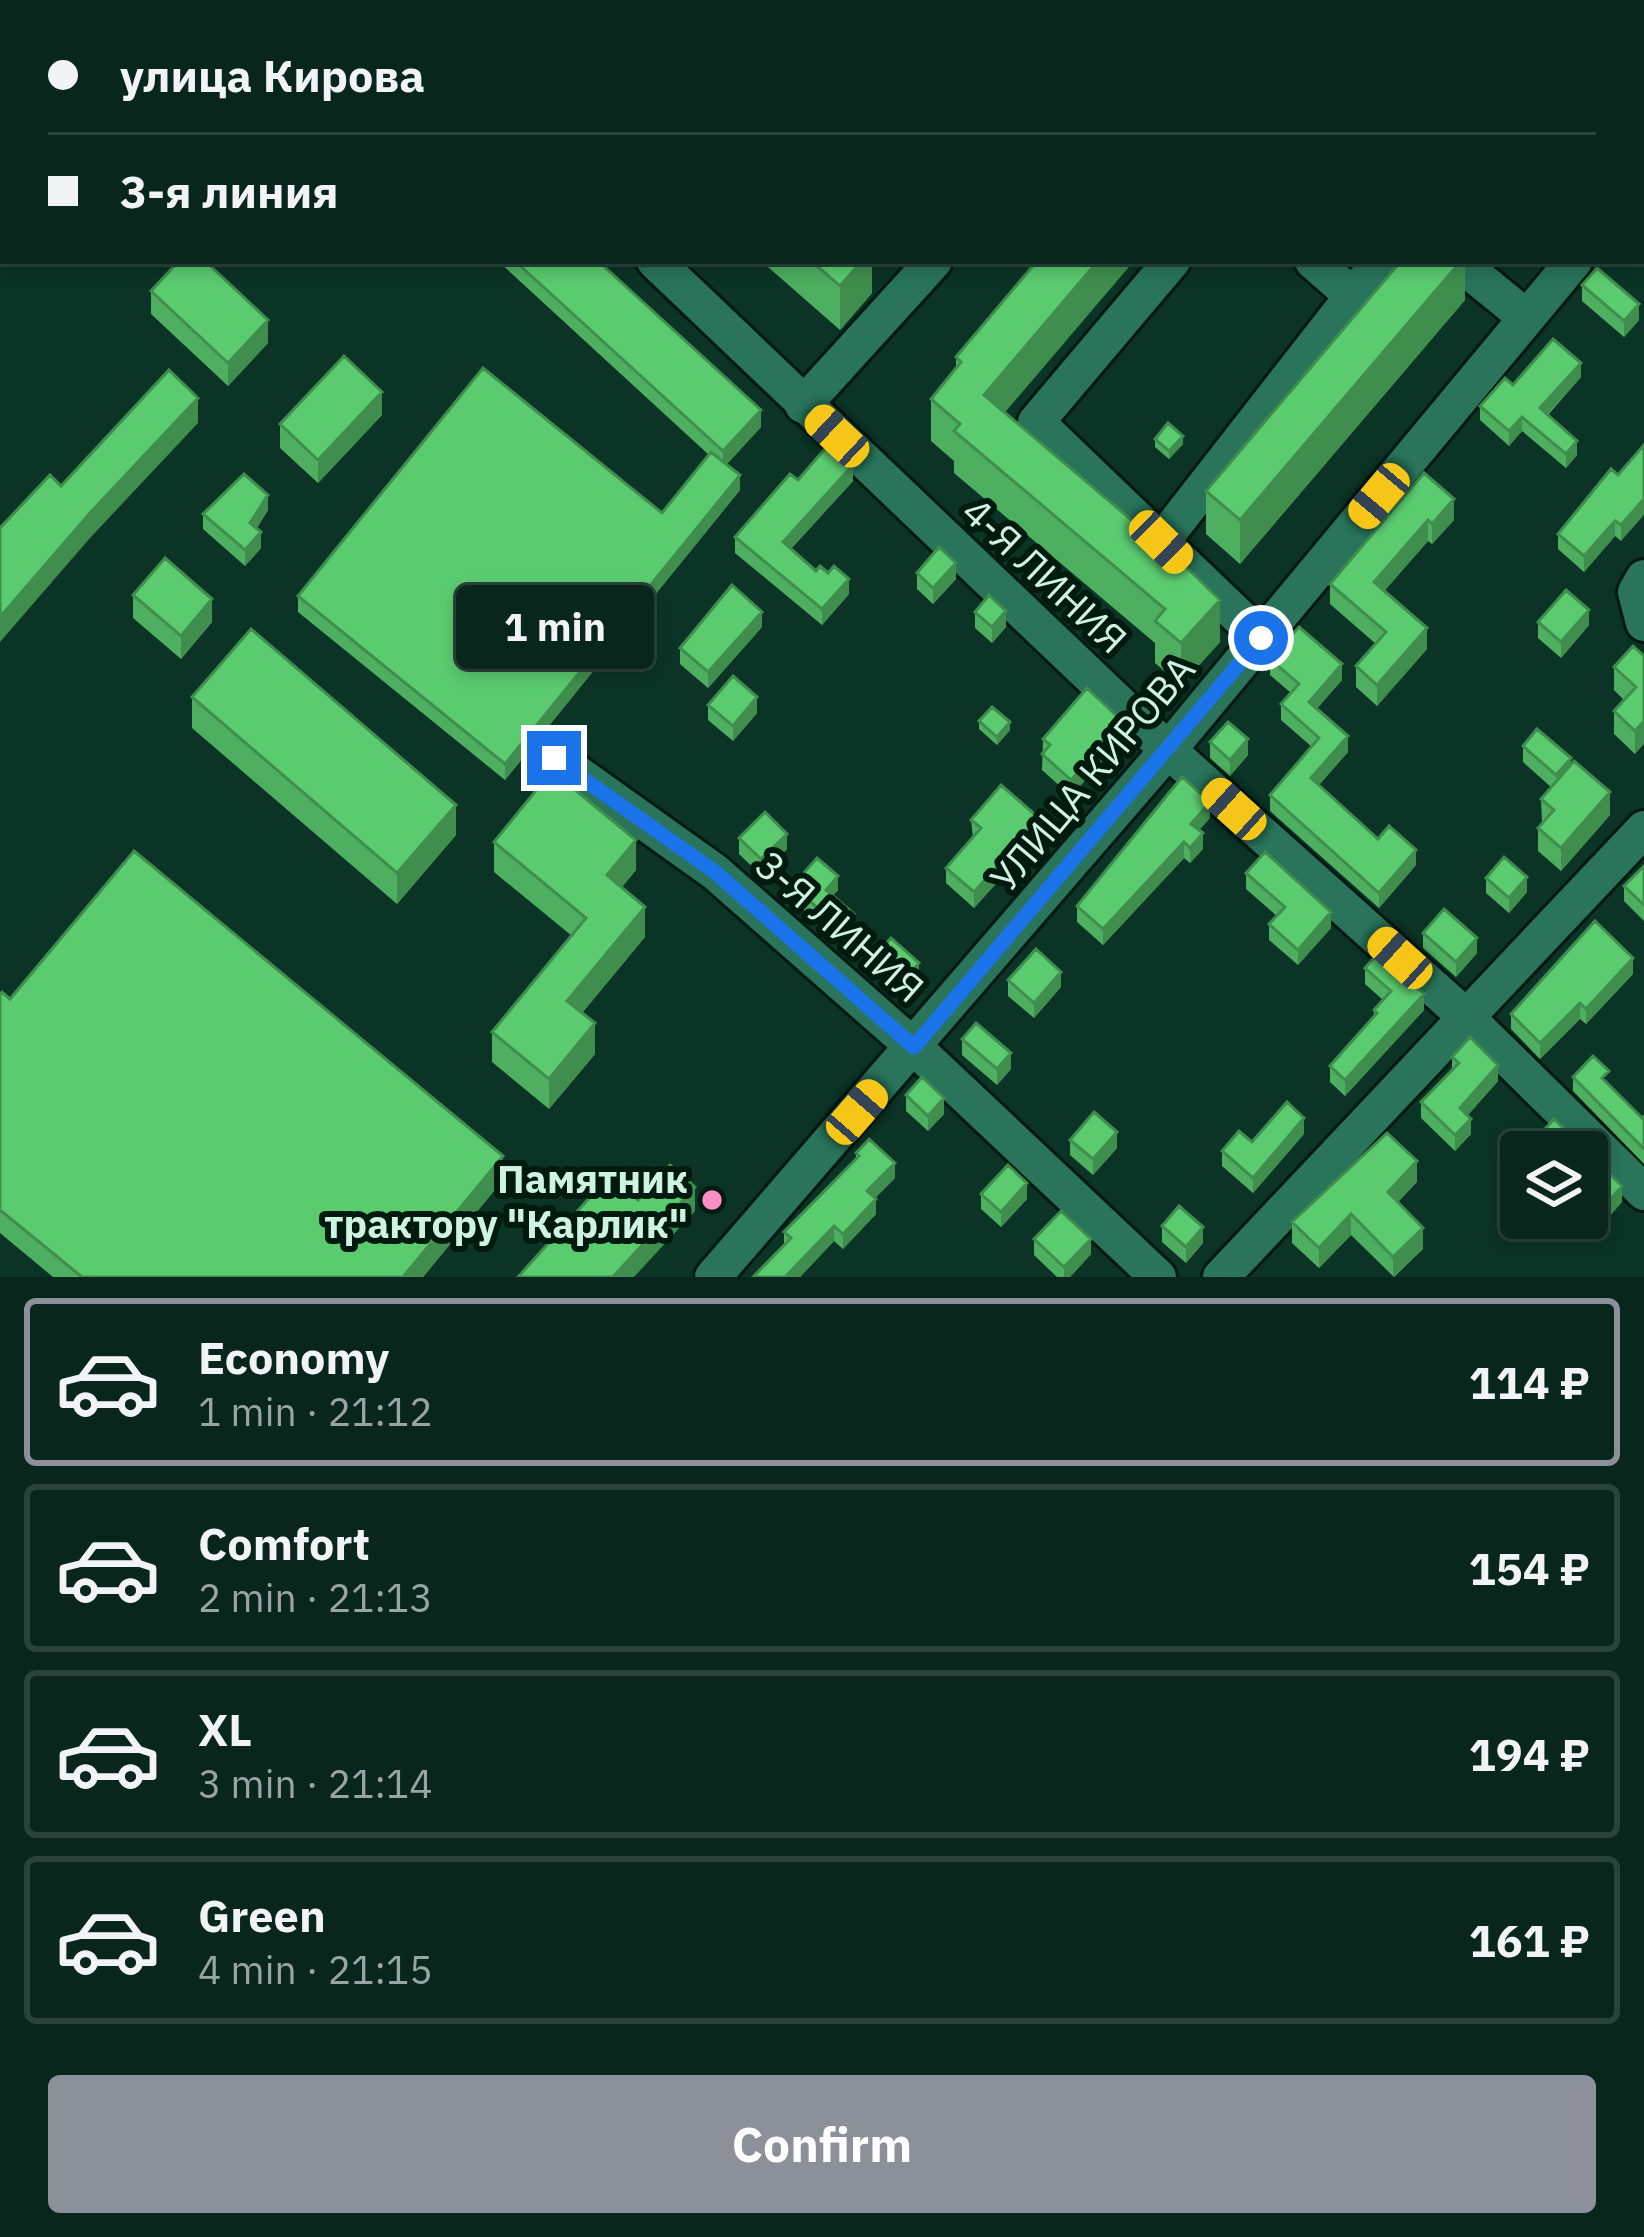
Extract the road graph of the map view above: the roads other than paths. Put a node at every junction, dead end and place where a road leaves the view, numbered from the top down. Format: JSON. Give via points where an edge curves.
{"nodes":[{"id":1,"x":658,"y":264,"type":"edge"},
{"id":2,"x":931,"y":264,"type":"edge"},
{"id":3,"x":1169,"y":264,"type":"edge"},
{"id":4,"x":1316,"y":264,"type":"edge"},
{"id":5,"x":1379,"y":264,"type":"edge"},
{"id":6,"x":1461,"y":264,"type":"edge"},
{"id":7,"x":1572,"y":264,"type":"edge"},
{"id":8,"x":1353,"y":296,"type":"junction"},
{"id":9,"x":1527,"y":318,"type":"junction"},
{"id":10,"x":803,"y":405,"type":"junction"},
{"id":11,"x":1161,"y":542,"type":"junction"},
{"id":12,"x":1644,"y":578,"type":"edge"},
{"id":13,"x":1644,"y":623,"type":"edge"},
{"id":14,"x":1261,"y":638,"type":"junction"},
{"id":15,"x":1168,"y":750,"type":"junction"},
{"id":16,"x":554,"y":758,"type":"dead end"},
{"id":17,"x":1644,"y":829,"type":"edge"},
{"id":18,"x":1466,"y":1017,"type":"junction"},
{"id":19,"x":914,"y":1047,"type":"junction"},
{"id":20,"x":1644,"y":1192,"type":"edge"},
{"id":21,"x":713,"y":1277,"type":"edge"},
{"id":22,"x":1158,"y":1277,"type":"edge"},
{"id":23,"x":1221,"y":1277,"type":"edge"}],
"edges":[{"from":1,"to":10,"type":"street","name":"4-Я ЛИНИЯ"},
{"from":2,"to":10,"type":"street"},
{"from":3,"to":11,"type":"street","via":[[1036,422]]},
{"from":4,"to":8,"type":"street"},
{"from":5,"to":8,"type":"street"},
{"from":6,"to":9,"type":"street"},
{"from":7,"to":9,"type":"street","name":"УЛИЦА КИРОВА"},
{"from":8,"to":11,"type":"street"},
{"from":9,"to":14,"type":"street","name":"УЛИЦА КИРОВА"},
{"from":10,"to":15,"type":"street","name":"4-Я ЛИНИЯ"},
{"from":11,"to":14,"type":"street"},
{"from":12,"to":13,"type":"street","via":[[1636,592]]},
{"from":14,"to":15,"type":"street","name":"УЛИЦА КИРОВА"},
{"from":15,"to":18,"type":"street","name":"4-Я ЛИНИЯ"},
{"from":15,"to":19,"type":"street","name":"УЛИЦА КИРОВА"},
{"from":16,"to":19,"type":"street","name":"3-Я ЛИНИЯ","via":[[715,872]]},
{"from":17,"to":18,"type":"street"},
{"from":18,"to":20,"type":"street","name":"4-Я ЛИНИЯ"},
{"from":18,"to":23,"type":"street"},
{"from":19,"to":21,"type":"street","name":"УЛИЦА КИРОВА"},
{"from":19,"to":22,"type":"street","name":"3-Я ЛИНИЯ"}]}
